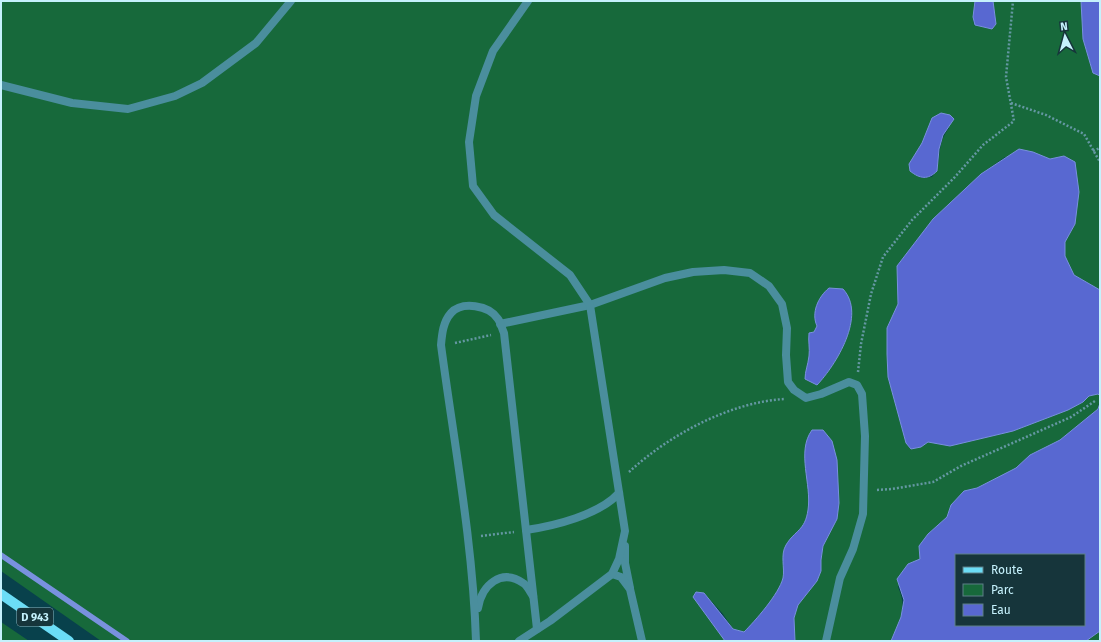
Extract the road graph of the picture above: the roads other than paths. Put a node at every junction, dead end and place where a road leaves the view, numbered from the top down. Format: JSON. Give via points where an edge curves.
{"nodes":[{"id":1,"x":291,"y":1,"type":"edge"},
{"id":2,"x":528,"y":1,"type":"edge"},
{"id":3,"x":1,"y":85,"type":"edge"},
{"id":4,"x":590,"y":305,"type":"junction"},
{"id":5,"x":500,"y":324,"type":"junction"},
{"id":6,"x":619,"y":493,"type":"junction"},
{"id":7,"x":526,"y":530,"type":"junction"},
{"id":8,"x":625,"y":531,"type":"junction"},
{"id":9,"x":612,"y":574,"type":"junction"},
{"id":10,"x":630,"y":589,"type":"junction"},
{"id":11,"x":1,"y":594,"type":"edge"},
{"id":12,"x":533,"y":596,"type":"junction"},
{"id":13,"x":476,"y":619,"type":"junction"},
{"id":14,"x":537,"y":629,"type":"junction"},
{"id":15,"x":69,"y":641,"type":"edge"},
{"id":16,"x":476,"y":641,"type":"edge"},
{"id":17,"x":519,"y":641,"type":"edge"},
{"id":18,"x":642,"y":641,"type":"edge"},
{"id":19,"x":826,"y":641,"type":"edge"}],
"edges":[{"from":1,"to":3,"type":"street","via":[[256,43],[202,83],[175,96],[128,108],[72,103]]},
{"from":2,"to":4,"type":"street","via":[[492,51],[476,96],[469,142],[473,186],[494,215],[570,275]]},
{"from":4,"to":5,"type":"street"},
{"from":4,"to":6,"type":"street"},
{"from":4,"to":19,"type":"street","via":[[665,278],[693,272],[724,270],[750,273],[768,286],[782,304],[787,328],[788,382],[794,390],[806,398],[849,382],[857,385],[862,394],[865,436],[864,514],[840,578]]},
{"from":5,"to":7,"type":"street","via":[[504,333]]},
{"from":5,"to":13,"type":"street","via":[[498,318],[483,308],[468,305],[451,313],[443,328],[441,345]]},
{"from":6,"to":7,"type":"street","via":[[608,504],[578,516],[551,526]]},
{"from":6,"to":8,"type":"street"},
{"from":7,"to":12,"type":"street"},
{"from":8,"to":9,"type":"street","via":[[619,559]]},
{"from":8,"to":10,"type":"street","via":[[625,563]]},
{"from":9,"to":10,"type":"street","via":[[621,577]]},
{"from":9,"to":14,"type":"street"},
{"from":10,"to":18,"type":"street"},
{"from":11,"to":15,"type":"main road","number":"D 943"},
{"from":12,"to":13,"type":"street","via":[[524,583],[512,578],[496,579],[485,586],[479,599]]},
{"from":12,"to":14,"type":"street"},
{"from":13,"to":16,"type":"street"},
{"from":14,"to":17,"type":"street"}]}
